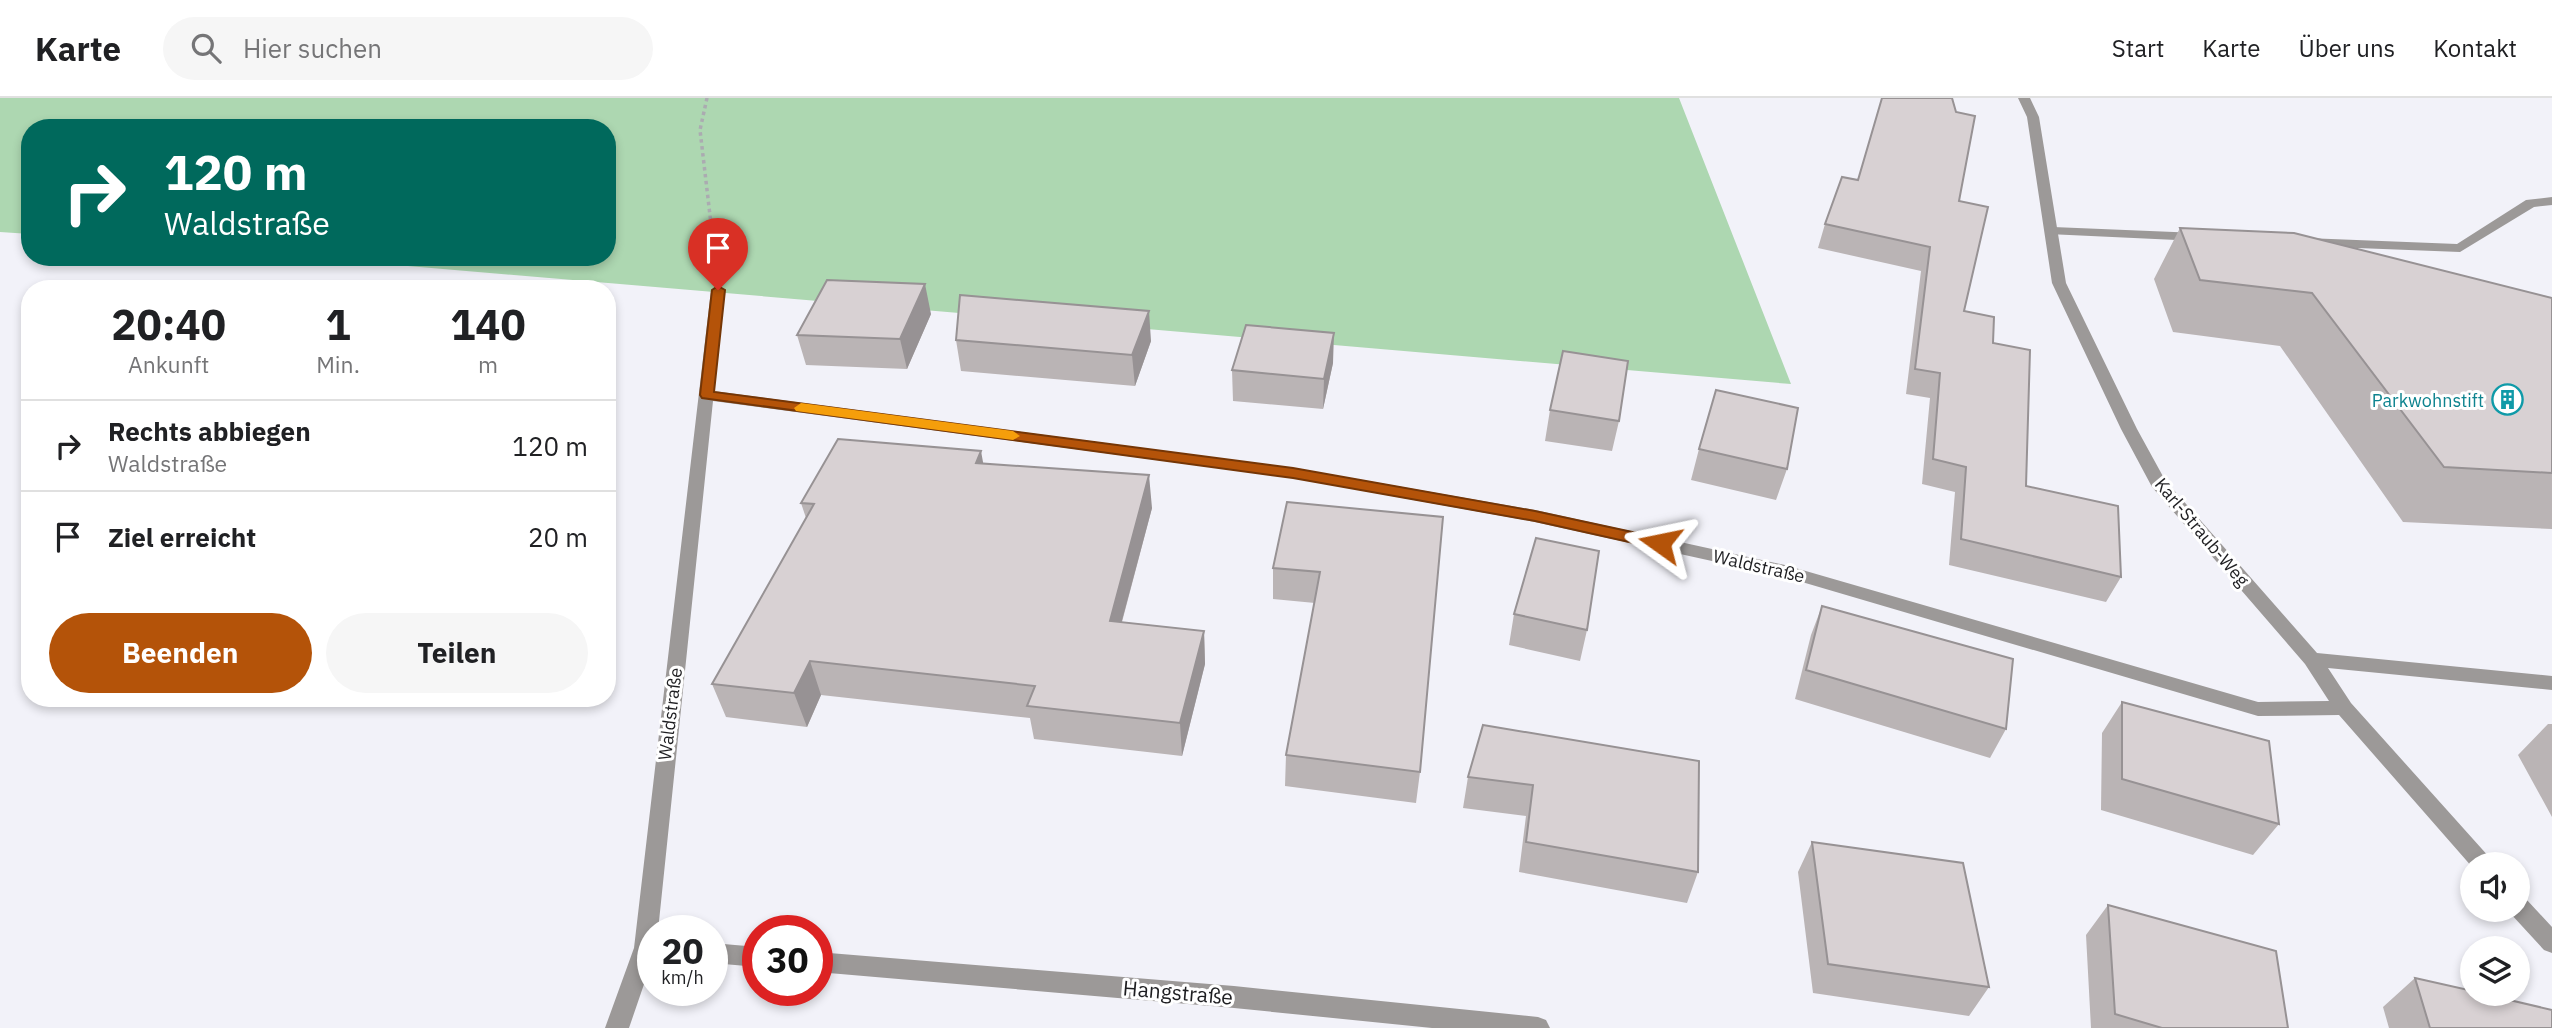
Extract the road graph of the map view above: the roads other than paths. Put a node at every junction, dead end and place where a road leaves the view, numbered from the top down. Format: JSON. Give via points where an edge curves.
{"nodes":[{"id":1,"x":2024,"y":98,"type":"edge"},
{"id":2,"x":2552,"y":201,"type":"edge"},
{"id":3,"x":2053,"y":231,"type":"junction"},
{"id":4,"x":2216,"y":238,"type":"edge"},
{"id":5,"x":2297,"y":241,"type":"edge"},
{"id":6,"x":718,"y":290,"type":"road end"},
{"id":7,"x":707,"y":395,"type":"junction"},
{"id":8,"x":2312,"y":659,"type":"junction"},
{"id":9,"x":2552,"y":683,"type":"edge"},
{"id":10,"x":2344,"y":708,"type":"junction"},
{"id":11,"x":2471,"y":852,"type":"edge"},
{"id":12,"x":652,"y":915,"type":"edge"},
{"id":13,"x":2530,"y":919,"type":"edge"},
{"id":14,"x":2552,"y":943,"type":"edge"},
{"id":15,"x":833,"y":963,"type":"edge"},
{"id":16,"x":637,"y":978,"type":"edge"},
{"id":17,"x":617,"y":1028,"type":"edge"},
{"id":18,"x":1538,"y":1028,"type":"edge"}],
"edges":[{"from":1,"to":3,"type":"street","name":"Karl-Straub-Weg","via":[[2033,117]]},
{"from":2,"to":5,"type":"street","via":[[2531,203],[2460,248]]},
{"from":3,"to":4,"type":"street"},
{"from":3,"to":8,"type":"street","name":"Karl-Straub-Weg","via":[[2059,283],[2158,483]]},
{"from":6,"to":7,"type":"street","name":"Waldstraße"},
{"from":7,"to":10,"type":"street","name":"Waldstraße","via":[[1293,473],[1535,516],[1785,570],[2258,709]]},
{"from":7,"to":12,"type":"street","name":"Waldstraße"},
{"from":8,"to":9,"type":"street"},
{"from":8,"to":10,"type":"street","name":"Karl-Straub-Weg"},
{"from":10,"to":11,"type":"street","name":"Karl-Straub-Weg"},
{"from":13,"to":14,"type":"street"},
{"from":15,"to":18,"type":"street","name":"Hangstraße"},
{"from":16,"to":17,"type":"street","name":"Waldstraße"}]}
